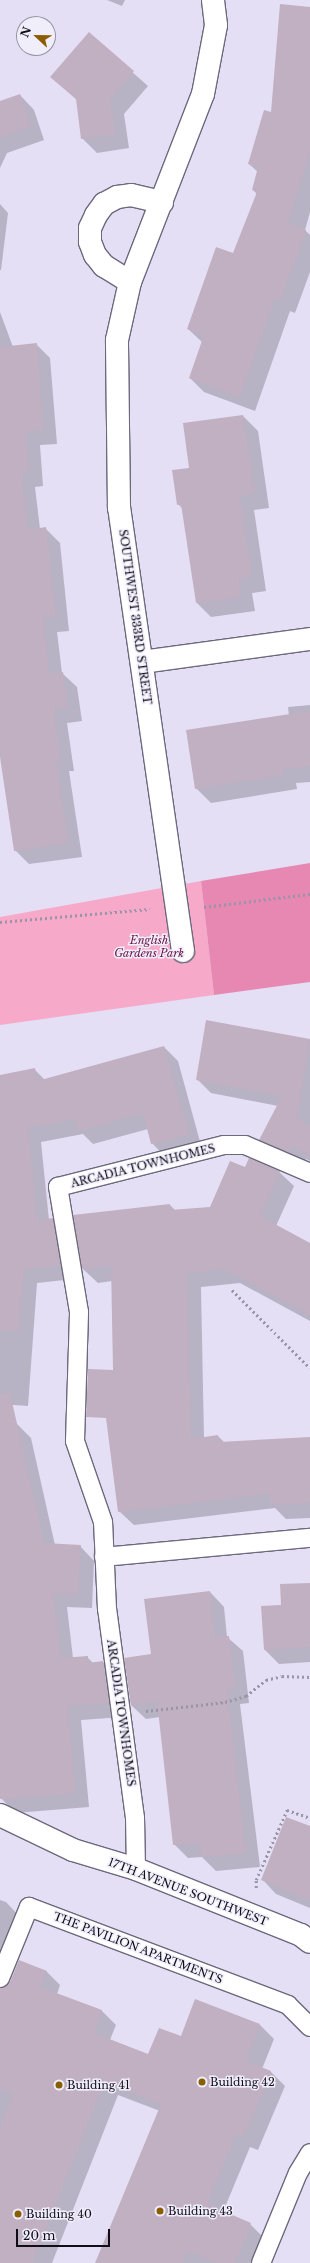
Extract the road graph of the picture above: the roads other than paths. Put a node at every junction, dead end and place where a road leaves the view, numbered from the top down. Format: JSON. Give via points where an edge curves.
{"nodes":[{"id":1,"x":213,"y":0,"type":"edge"},
{"id":2,"x":162,"y":202,"type":"junction"},
{"id":3,"x":130,"y":282,"type":"junction"},
{"id":4,"x":310,"y":639,"type":"edge"},
{"id":5,"x":142,"y":662,"type":"junction"},
{"id":6,"x":183,"y":950,"type":"dead end"},
{"id":7,"x":310,"y":1174,"type":"edge"},
{"id":8,"x":310,"y":1538,"type":"edge"},
{"id":9,"x":104,"y":1557,"type":"junction"},
{"id":10,"x":0,"y":1815,"type":"edge"},
{"id":11,"x":136,"y":1869,"type":"junction"},
{"id":12,"x":310,"y":1942,"type":"edge"},
{"id":13,"x":0,"y":1978,"type":"edge"},
{"id":14,"x":310,"y":2027,"type":"edge"},
{"id":15,"x":310,"y":2153,"type":"edge"},
{"id":16,"x":261,"y":2263,"type":"edge"}],
"edges":[{"from":1,"to":2,"type":"street","name":"SOUTHWEST 333RD STREET","via":[[216,25],[203,94]]},
{"from":2,"to":3,"type":"street","name":"SOUTHWEST 333RD STREET"},
{"from":2,"to":3,"type":"street","via":[[130,195],[117,198],[104,204],[90,228],[90,242],[95,255],[104,266]]},
{"from":3,"to":5,"type":"street","name":"SOUTHWEST 333RD STREET","via":[[117,340],[119,508]]},
{"from":4,"to":5,"type":"street"},
{"from":5,"to":6,"type":"street","name":"SOUTHWEST 333RD STREET"},
{"from":7,"to":9,"type":"lane","name":"ARCADIA TOWNHOMES","via":[[245,1145],[224,1145],[58,1187],[79,1312],[75,1441],[102,1522]]},
{"from":8,"to":9,"type":"lane"},
{"from":9,"to":11,"type":"lane","name":"ARCADIA TOWNHOMES","via":[[107,1609],[135,1818]]},
{"from":10,"to":11,"type":"street","name":"17TH AVENUE SOUTHWEST","via":[[73,1850]]},
{"from":11,"to":12,"type":"street","name":"17TH AVENUE SOUTHWEST","via":[[301,1935]]},
{"from":13,"to":14,"type":"lane","name":"THE PAVILION APARTMENTS","via":[[29,1907],[288,2005]]},
{"from":15,"to":16,"type":"lane","via":[[298,2173]]}]}
